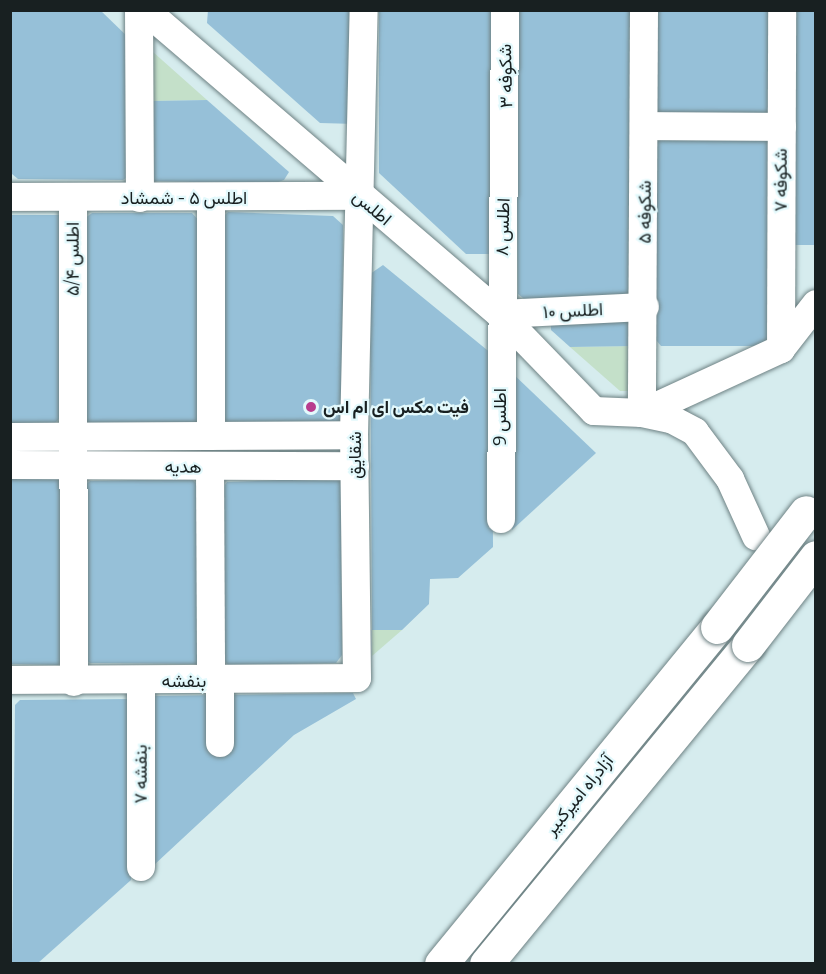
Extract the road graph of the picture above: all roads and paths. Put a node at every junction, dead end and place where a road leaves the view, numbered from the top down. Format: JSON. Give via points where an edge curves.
{"nodes":[{"id":1,"x":139,"y":10,"type":"edge"},
{"id":2,"x":145,"y":10,"type":"edge"},
{"id":3,"x":364,"y":10,"type":"edge"},
{"id":4,"x":505,"y":10,"type":"edge"},
{"id":5,"x":644,"y":10,"type":"edge"},
{"id":6,"x":782,"y":10,"type":"edge"},
{"id":7,"x":644,"y":126,"type":"junction"},
{"id":8,"x":782,"y":127,"type":"junction"},
{"id":9,"x":507,"y":141,"type":"joint"},
{"id":10,"x":358,"y":196,"type":"junction"},
{"id":11,"x":10,"y":197,"type":"edge"},
{"id":12,"x":73,"y":197,"type":"junction"},
{"id":13,"x":140,"y":198,"type":"junction"},
{"id":14,"x":211,"y":198,"type":"junction"},
{"id":15,"x":816,"y":304,"type":"edge"},
{"id":16,"x":645,"y":307,"type":"junction"},
{"id":17,"x":500,"y":314,"type":"junction"},
{"id":18,"x":781,"y":349,"type":"junction"},
{"id":19,"x":642,"y":413,"type":"junction"},
{"id":20,"x":354,"y":435,"type":"junction"},
{"id":21,"x":73,"y":436,"type":"junction"},
{"id":22,"x":211,"y":436,"type":"junction"},
{"id":23,"x":10,"y":437,"type":"edge"},
{"id":24,"x":10,"y":465,"type":"edge"},
{"id":25,"x":72,"y":465,"type":"junction"},
{"id":26,"x":355,"y":466,"type":"junction"},
{"id":27,"x":210,"y":467,"type":"junction"},
{"id":28,"x":811,"y":506,"type":"edge"},
{"id":29,"x":501,"y":519,"type":"dead end"},
{"id":30,"x":756,"y":536,"type":"dead end"},
{"id":31,"x":816,"y":557,"type":"edge"},
{"id":32,"x":357,"y":678,"type":"joint"},
{"id":33,"x":10,"y":680,"type":"edge"},
{"id":34,"x":215,"y":680,"type":"junction"},
{"id":35,"x":141,"y":681,"type":"junction"},
{"id":36,"x":74,"y":682,"type":"junction"},
{"id":37,"x":220,"y":743,"type":"dead end"},
{"id":38,"x":141,"y":867,"type":"dead end"},
{"id":39,"x":441,"y":963,"type":"edge"},
{"id":40,"x":486,"y":963,"type":"edge"}],
"edges":[{"from":1,"to":13,"type":"street"},
{"from":2,"to":10,"type":"street","name":"اطلس"},
{"from":3,"to":10,"type":"street","name":"شقایق"},
{"from":4,"to":9,"type":"street","name":"شکوفه ۳"},
{"from":5,"to":7,"type":"street","name":"شکوفه ۵"},
{"from":6,"to":8,"type":"street","name":"شکوفه ۷"},
{"from":7,"to":8,"type":"street"},
{"from":7,"to":16,"type":"street","name":"شکوفه ۵"},
{"from":8,"to":18,"type":"street","name":"شکوفه ۷"},
{"from":9,"to":17,"type":"street","name":"اطلس ۸"},
{"from":10,"to":14,"type":"street","name":"اطلس ۵ - شمشاد"},
{"from":10,"to":17,"type":"street","name":"اطلس"},
{"from":10,"to":20,"type":"street","name":"شقایق"},
{"from":11,"to":12,"type":"street","name":"اطلس ۵ - شمشاد"},
{"from":12,"to":13,"type":"street","name":"اطلس ۵ - شمشاد"},
{"from":12,"to":21,"type":"street","name":"اطلس ۵/۴"},
{"from":13,"to":14,"type":"street","name":"اطلس ۵ - شمشاد"},
{"from":14,"to":22,"type":"street"},
{"from":15,"to":18,"type":"street"},
{"from":16,"to":17,"type":"street","name":"اطلس ۱۰"},
{"from":16,"to":19,"type":"street","name":"شکوفه ۵"},
{"from":17,"to":19,"type":"street","name":"اطلس","via":[[594,411]]},
{"from":17,"to":29,"type":"street","name":"اطلس 9"},
{"from":18,"to":19,"type":"street"},
{"from":19,"to":30,"type":"street","via":[[671,420],[695,432],[730,479]]},
{"from":20,"to":22,"type":"street","name":"هدیه"},
{"from":20,"to":26,"type":"street","name":"شقایق"},
{"from":21,"to":22,"type":"street","name":"هدیه"},
{"from":21,"to":23,"type":"street","name":"هدیه"},
{"from":21,"to":25,"type":"street","name":"اطلس ۵/۴"},
{"from":24,"to":25,"type":"street","name":"هدیه"},
{"from":25,"to":27,"type":"street","name":"هدیه"},
{"from":25,"to":36,"type":"street","name":"اطلس ۵/۴"},
{"from":26,"to":27,"type":"street","name":"هدیه"},
{"from":26,"to":32,"type":"street","name":"شقایق"},
{"from":27,"to":34,"type":"street"},
{"from":28,"to":39,"type":"highway","name":"آزادراه امیرکبیر","bridge":true,"via":[[717,627]]},
{"from":31,"to":40,"type":"highway","name":"آزادراه امیرکبیر","bridge":true},
{"from":32,"to":34,"type":"street","name":"بنفشه"},
{"from":33,"to":36,"type":"street","name":"بنفشه"},
{"from":34,"to":35,"type":"street","name":"بنفشه"},
{"from":34,"to":37,"type":"street"},
{"from":35,"to":36,"type":"street","name":"بنفشه"},
{"from":35,"to":38,"type":"street","name":"بنفشه ۷"}]}
